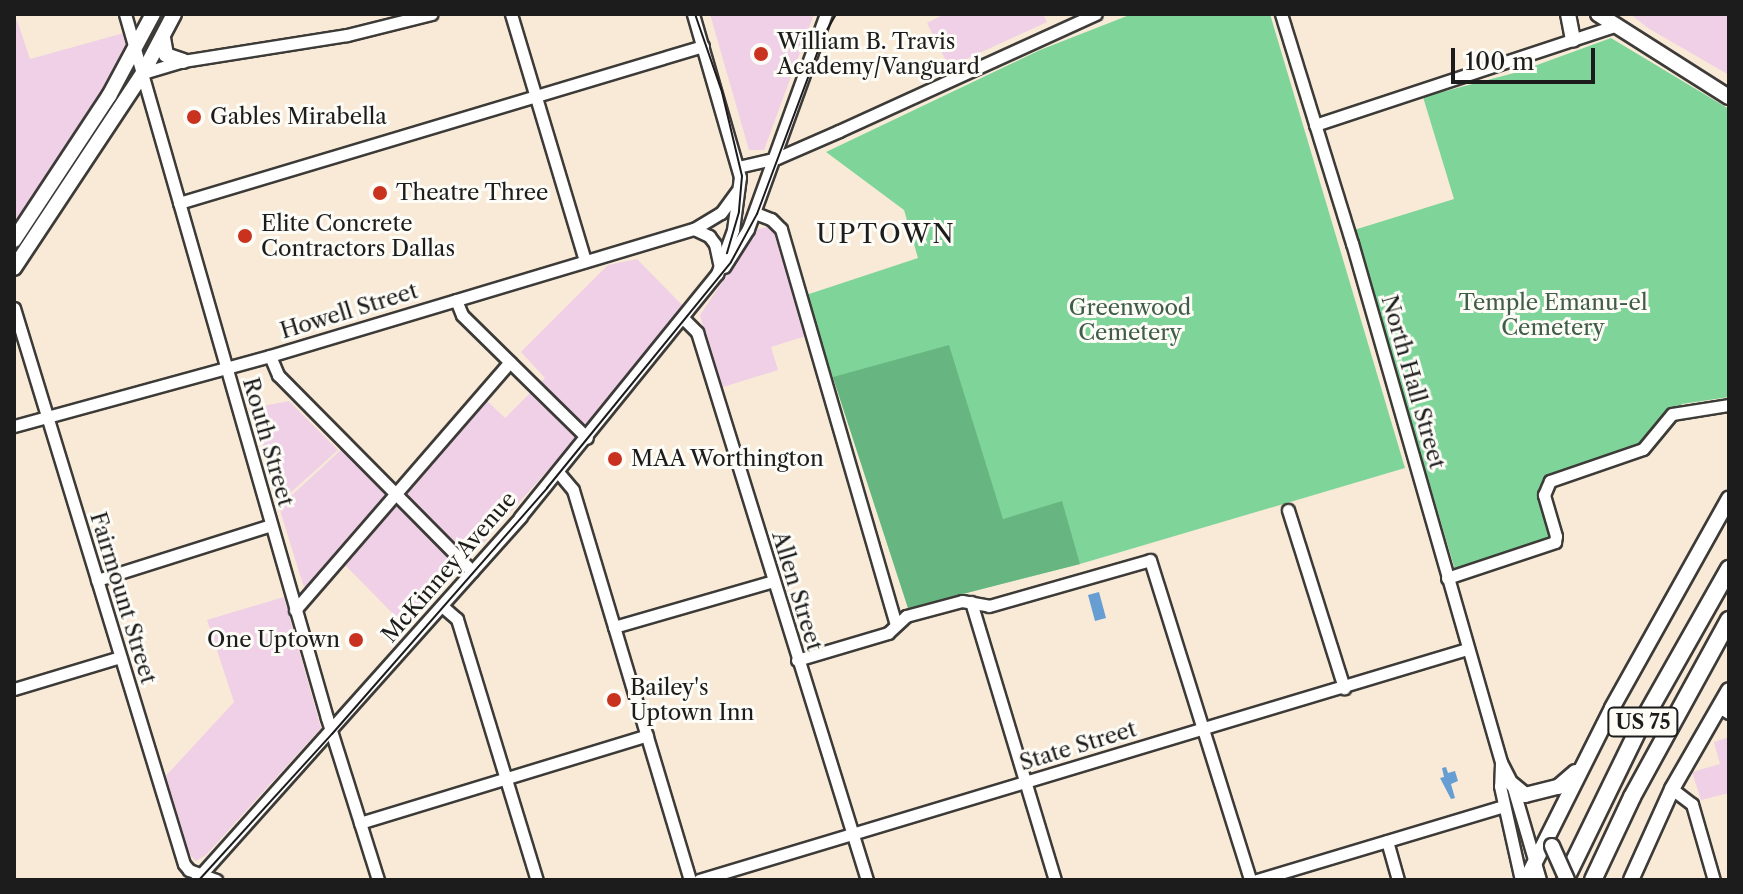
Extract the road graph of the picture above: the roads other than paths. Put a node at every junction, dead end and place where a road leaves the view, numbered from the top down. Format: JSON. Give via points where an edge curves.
{"nodes":[{"id":1,"x":125,"y":14,"type":"edge"},
{"id":2,"x":153,"y":14,"type":"edge"},
{"id":3,"x":174,"y":14,"type":"edge"},
{"id":4,"x":431,"y":14,"type":"edge"},
{"id":5,"x":511,"y":14,"type":"edge"},
{"id":6,"x":693,"y":14,"type":"edge"},
{"id":7,"x":826,"y":14,"type":"edge"},
{"id":8,"x":1096,"y":14,"type":"edge"},
{"id":9,"x":1281,"y":14,"type":"edge"},
{"id":10,"x":1568,"y":14,"type":"edge"},
{"id":11,"x":1598,"y":14,"type":"edge"},
{"id":12,"x":1080,"y":17,"type":"edge"},
{"id":13,"x":1615,"y":26,"type":"junction"},
{"id":14,"x":163,"y":38,"type":"junction"},
{"id":15,"x":1573,"y":40,"type":"junction"},
{"id":16,"x":703,"y":46,"type":"junction"},
{"id":17,"x":135,"y":49,"type":"junction"},
{"id":18,"x":183,"y":61,"type":"junction"},
{"id":19,"x":143,"y":73,"type":"junction"},
{"id":20,"x":536,"y":94,"type":"junction"},
{"id":21,"x":1729,"y":97,"type":"edge"},
{"id":22,"x":1315,"y":125,"type":"junction"},
{"id":23,"x":775,"y":159,"type":"junction"},
{"id":24,"x":738,"y":167,"type":"junction"},
{"id":25,"x":739,"y":187,"type":"junction"},
{"id":26,"x":179,"y":203,"type":"junction"},
{"id":27,"x":755,"y":213,"type":"junction"},
{"id":28,"x":694,"y":229,"type":"junction"},
{"id":29,"x":14,"y":240,"type":"edge"},
{"id":30,"x":585,"y":261,"type":"junction"},
{"id":31,"x":14,"y":268,"type":"edge"},
{"id":32,"x":720,"y":270,"type":"junction"},
{"id":33,"x":456,"y":300,"type":"junction"},
{"id":34,"x":14,"y":308,"type":"edge"},
{"id":35,"x":683,"y":318,"type":"junction"},
{"id":36,"x":270,"y":356,"type":"junction"},
{"id":37,"x":510,"y":362,"type":"junction"},
{"id":38,"x":226,"y":368,"type":"junction"},
{"id":39,"x":1729,"y":405,"type":"edge"},
{"id":40,"x":47,"y":416,"type":"junction"},
{"id":41,"x":14,"y":426,"type":"edge"},
{"id":42,"x":587,"y":438,"type":"junction"},
{"id":43,"x":558,"y":472,"type":"junction"},
{"id":44,"x":396,"y":494,"type":"junction"},
{"id":45,"x":1729,"y":499,"type":"edge"},
{"id":46,"x":1288,"y":510,"type":"dead end"},
{"id":47,"x":271,"y":525,"type":"junction"},
{"id":48,"x":1729,"y":569,"type":"edge"},
{"id":49,"x":472,"y":571,"type":"junction"},
{"id":50,"x":1447,"y":578,"type":"junction"},
{"id":51,"x":97,"y":580,"type":"junction"},
{"id":52,"x":773,"y":581,"type":"junction"},
{"id":53,"x":971,"y":602,"type":"junction"},
{"id":54,"x":442,"y":606,"type":"junction"},
{"id":55,"x":295,"y":610,"type":"junction"},
{"id":56,"x":1729,"y":620,"type":"edge"},
{"id":57,"x":896,"y":624,"type":"junction"},
{"id":58,"x":614,"y":627,"type":"junction"},
{"id":59,"x":1722,"y":641,"type":"edge"},
{"id":60,"x":1467,"y":649,"type":"junction"},
{"id":61,"x":120,"y":657,"type":"junction"},
{"id":62,"x":797,"y":660,"type":"junction"},
{"id":63,"x":1344,"y":688,"type":"junction"},
{"id":64,"x":14,"y":689,"type":"edge"},
{"id":65,"x":1729,"y":690,"type":"edge"},
{"id":66,"x":1724,"y":710,"type":"edge"},
{"id":67,"x":1203,"y":730,"type":"junction"},
{"id":68,"x":331,"y":732,"type":"junction"},
{"id":69,"x":647,"y":735,"type":"junction"},
{"id":70,"x":1501,"y":762,"type":"junction"},
{"id":71,"x":1583,"y":763,"type":"junction"},
{"id":72,"x":506,"y":778,"type":"junction"},
{"id":73,"x":1025,"y":783,"type":"junction"},
{"id":74,"x":1512,"y":784,"type":"junction"},
{"id":75,"x":1672,"y":789,"type":"junction"},
{"id":76,"x":1504,"y":806,"type":"junction"},
{"id":77,"x":360,"y":823,"type":"junction"},
{"id":78,"x":1551,"y":829,"type":"junction"},
{"id":79,"x":853,"y":834,"type":"junction"},
{"id":80,"x":1387,"y":841,"type":"junction"},
{"id":81,"x":1534,"y":862,"type":"junction"},
{"id":82,"x":199,"y":877,"type":"edge"},
{"id":83,"x":216,"y":880,"type":"edge"},
{"id":84,"x":378,"y":880,"type":"edge"},
{"id":85,"x":537,"y":880,"type":"edge"},
{"id":86,"x":690,"y":880,"type":"edge"},
{"id":87,"x":699,"y":880,"type":"edge"},
{"id":88,"x":867,"y":880,"type":"edge"},
{"id":89,"x":1055,"y":880,"type":"edge"},
{"id":90,"x":1250,"y":880,"type":"edge"},
{"id":91,"x":1257,"y":880,"type":"edge"},
{"id":92,"x":1398,"y":880,"type":"edge"},
{"id":93,"x":1524,"y":880,"type":"edge"},
{"id":94,"x":1540,"y":880,"type":"edge"},
{"id":95,"x":1566,"y":880,"type":"edge"},
{"id":96,"x":1593,"y":880,"type":"edge"},
{"id":97,"x":1631,"y":880,"type":"edge"},
{"id":98,"x":1714,"y":880,"type":"edge"}],
"edges":[{"from":1,"to":17,"type":"street","name":"Routh Street"},
{"from":2,"to":17,"type":"main road"},
{"from":3,"to":14,"type":"main road"},
{"from":4,"to":18,"type":"street","via":[[347,35]]},
{"from":5,"to":20,"type":"street"},
{"from":6,"to":16,"type":"street"},
{"from":7,"to":23,"type":"street","name":"McKinney Avenue"},
{"from":8,"to":12,"type":"street"},
{"from":9,"to":22,"type":"street","name":"North Hall Street"},
{"from":10,"to":15,"type":"main road"},
{"from":11,"to":13,"type":"main road"},
{"from":12,"to":23,"type":"street"},
{"from":13,"to":15,"type":"street"},
{"from":13,"to":21,"type":"main road"},
{"from":14,"to":18,"type":"main road","via":[[166,55]]},
{"from":14,"to":19,"type":"main road"},
{"from":15,"to":22,"type":"street"},
{"from":16,"to":20,"type":"street"},
{"from":16,"to":24,"type":"street"},
{"from":17,"to":19,"type":"street","name":"Routh Street"},
{"from":17,"to":29,"type":"main road"},
{"from":18,"to":19,"type":"street"},
{"from":19,"to":26,"type":"street","name":"Routh Street"},
{"from":19,"to":31,"type":"main road"},
{"from":20,"to":26,"type":"street"},
{"from":20,"to":30,"type":"street"},
{"from":22,"to":50,"type":"street","name":"North Hall Street"},
{"from":23,"to":24,"type":"street"},
{"from":23,"to":27,"type":"street","name":"McKinney Avenue"},
{"from":24,"to":25,"type":"street","name":"McKinney Avenue"},
{"from":25,"to":28,"type":"street","name":"Howell Street","via":[[729,207]]},
{"from":25,"to":32,"type":"street","name":"McKinney Avenue"},
{"from":26,"to":38,"type":"street","name":"Routh Street"},
{"from":27,"to":32,"type":"street","name":"McKinney Avenue"},
{"from":27,"to":57,"type":"street","via":[[781,229]]},
{"from":28,"to":30,"type":"street","name":"Howell Street"},
{"from":28,"to":32,"type":"street","via":[[715,244]]},
{"from":30,"to":33,"type":"street","name":"Howell Street"},
{"from":32,"to":35,"type":"street","name":"McKinney Avenue"},
{"from":33,"to":36,"type":"street","name":"Howell Street"},
{"from":33,"to":37,"type":"street","via":[[462,315]]},
{"from":34,"to":40,"type":"street","name":"Fairmount Street"},
{"from":35,"to":42,"type":"street","name":"McKinney Avenue"},
{"from":35,"to":52,"type":"street","name":"Allen Street","via":[[697,332]]},
{"from":36,"to":38,"type":"street","name":"Howell Street"},
{"from":36,"to":44,"type":"street","via":[[278,375]]},
{"from":37,"to":42,"type":"street"},
{"from":37,"to":44,"type":"street"},
{"from":38,"to":40,"type":"street","name":"Howell Street"},
{"from":38,"to":47,"type":"street","name":"Routh Street"},
{"from":39,"to":50,"type":"street","via":[[1672,414],[1643,449],[1546,485],[1556,539],[1551,545]]},
{"from":40,"to":41,"type":"street","name":"Howell Street"},
{"from":40,"to":51,"type":"street","name":"Fairmount Street"},
{"from":42,"to":43,"type":"street","name":"McKinney Avenue"},
{"from":43,"to":49,"type":"street","name":"McKinney Avenue"},
{"from":43,"to":58,"type":"street","via":[[572,487]]},
{"from":44,"to":49,"type":"street"},
{"from":44,"to":55,"type":"street"},
{"from":45,"to":71,"type":"main road"},
{"from":46,"to":63,"type":"street"},
{"from":47,"to":51,"type":"street"},
{"from":47,"to":55,"type":"street","name":"Routh Street"},
{"from":48,"to":95,"type":"highway","number":"US 75","via":[[1639,728]]},
{"from":49,"to":54,"type":"street","name":"McKinney Avenue"},
{"from":50,"to":60,"type":"street","name":"North Hall Street"},
{"from":51,"to":61,"type":"street","name":"Fairmount Street"},
{"from":52,"to":58,"type":"street"},
{"from":52,"to":62,"type":"street","name":"Allen Street"},
{"from":53,"to":57,"type":"street","via":[[906,616]]},
{"from":53,"to":67,"type":"street","via":[[989,606],[1150,560]]},
{"from":53,"to":73,"type":"street"},
{"from":54,"to":68,"type":"street","name":"McKinney Avenue"},
{"from":54,"to":72,"type":"street","via":[[457,619]]},
{"from":55,"to":68,"type":"street","name":"Routh Street"},
{"from":56,"to":59,"type":"highway","number":"US 75"},
{"from":57,"to":62,"type":"street","via":[[888,633]]},
{"from":58,"to":69,"type":"street"},
{"from":59,"to":96,"type":"highway","number":"US 75","via":[[1632,797]]},
{"from":60,"to":63,"type":"street","name":"State Street"},
{"from":60,"to":70,"type":"street","name":"North Hall Street"},
{"from":61,"to":64,"type":"street"},
{"from":61,"to":82,"type":"street","name":"Fairmount Street","via":[[184,864]]},
{"from":62,"to":79,"type":"street","name":"Allen Street"},
{"from":63,"to":67,"type":"street","name":"State Street"},
{"from":65,"to":66,"type":"main road"},
{"from":66,"to":75,"type":"main road"},
{"from":67,"to":73,"type":"street","name":"State Street"},
{"from":67,"to":90,"type":"street"},
{"from":68,"to":77,"type":"street","name":"Routh Street"},
{"from":68,"to":82,"type":"street","name":"McKinney Avenue"},
{"from":69,"to":72,"type":"street"},
{"from":69,"to":86,"type":"street"},
{"from":70,"to":74,"type":"street","name":"North Hall Street"},
{"from":70,"to":76,"type":"street","name":"North Hall Street"},
{"from":71,"to":74,"type":"main road","via":[[1558,787],[1525,795]]},
{"from":71,"to":78,"type":"main road"},
{"from":72,"to":77,"type":"street"},
{"from":72,"to":85,"type":"street"},
{"from":73,"to":79,"type":"street","name":"State Street"},
{"from":73,"to":89,"type":"street"},
{"from":74,"to":81,"type":"street","name":"North Hall Street"},
{"from":75,"to":97,"type":"main road"},
{"from":75,"to":98,"type":"street","via":[[1692,804]]},
{"from":76,"to":80,"type":"street"},
{"from":76,"to":93,"type":"street","name":"North Hall Street"},
{"from":77,"to":84,"type":"street","name":"Routh Street"},
{"from":78,"to":81,"type":"main road"},
{"from":78,"to":95,"type":"main road","bridge":true},
{"from":79,"to":87,"type":"street","name":"State Street"},
{"from":79,"to":88,"type":"street","name":"Allen Street"},
{"from":80,"to":91,"type":"street"},
{"from":80,"to":92,"type":"street"},
{"from":81,"to":93,"type":"main road"},
{"from":81,"to":94,"type":"street","name":"North Hall Street"},
{"from":82,"to":83,"type":"street"}]}
